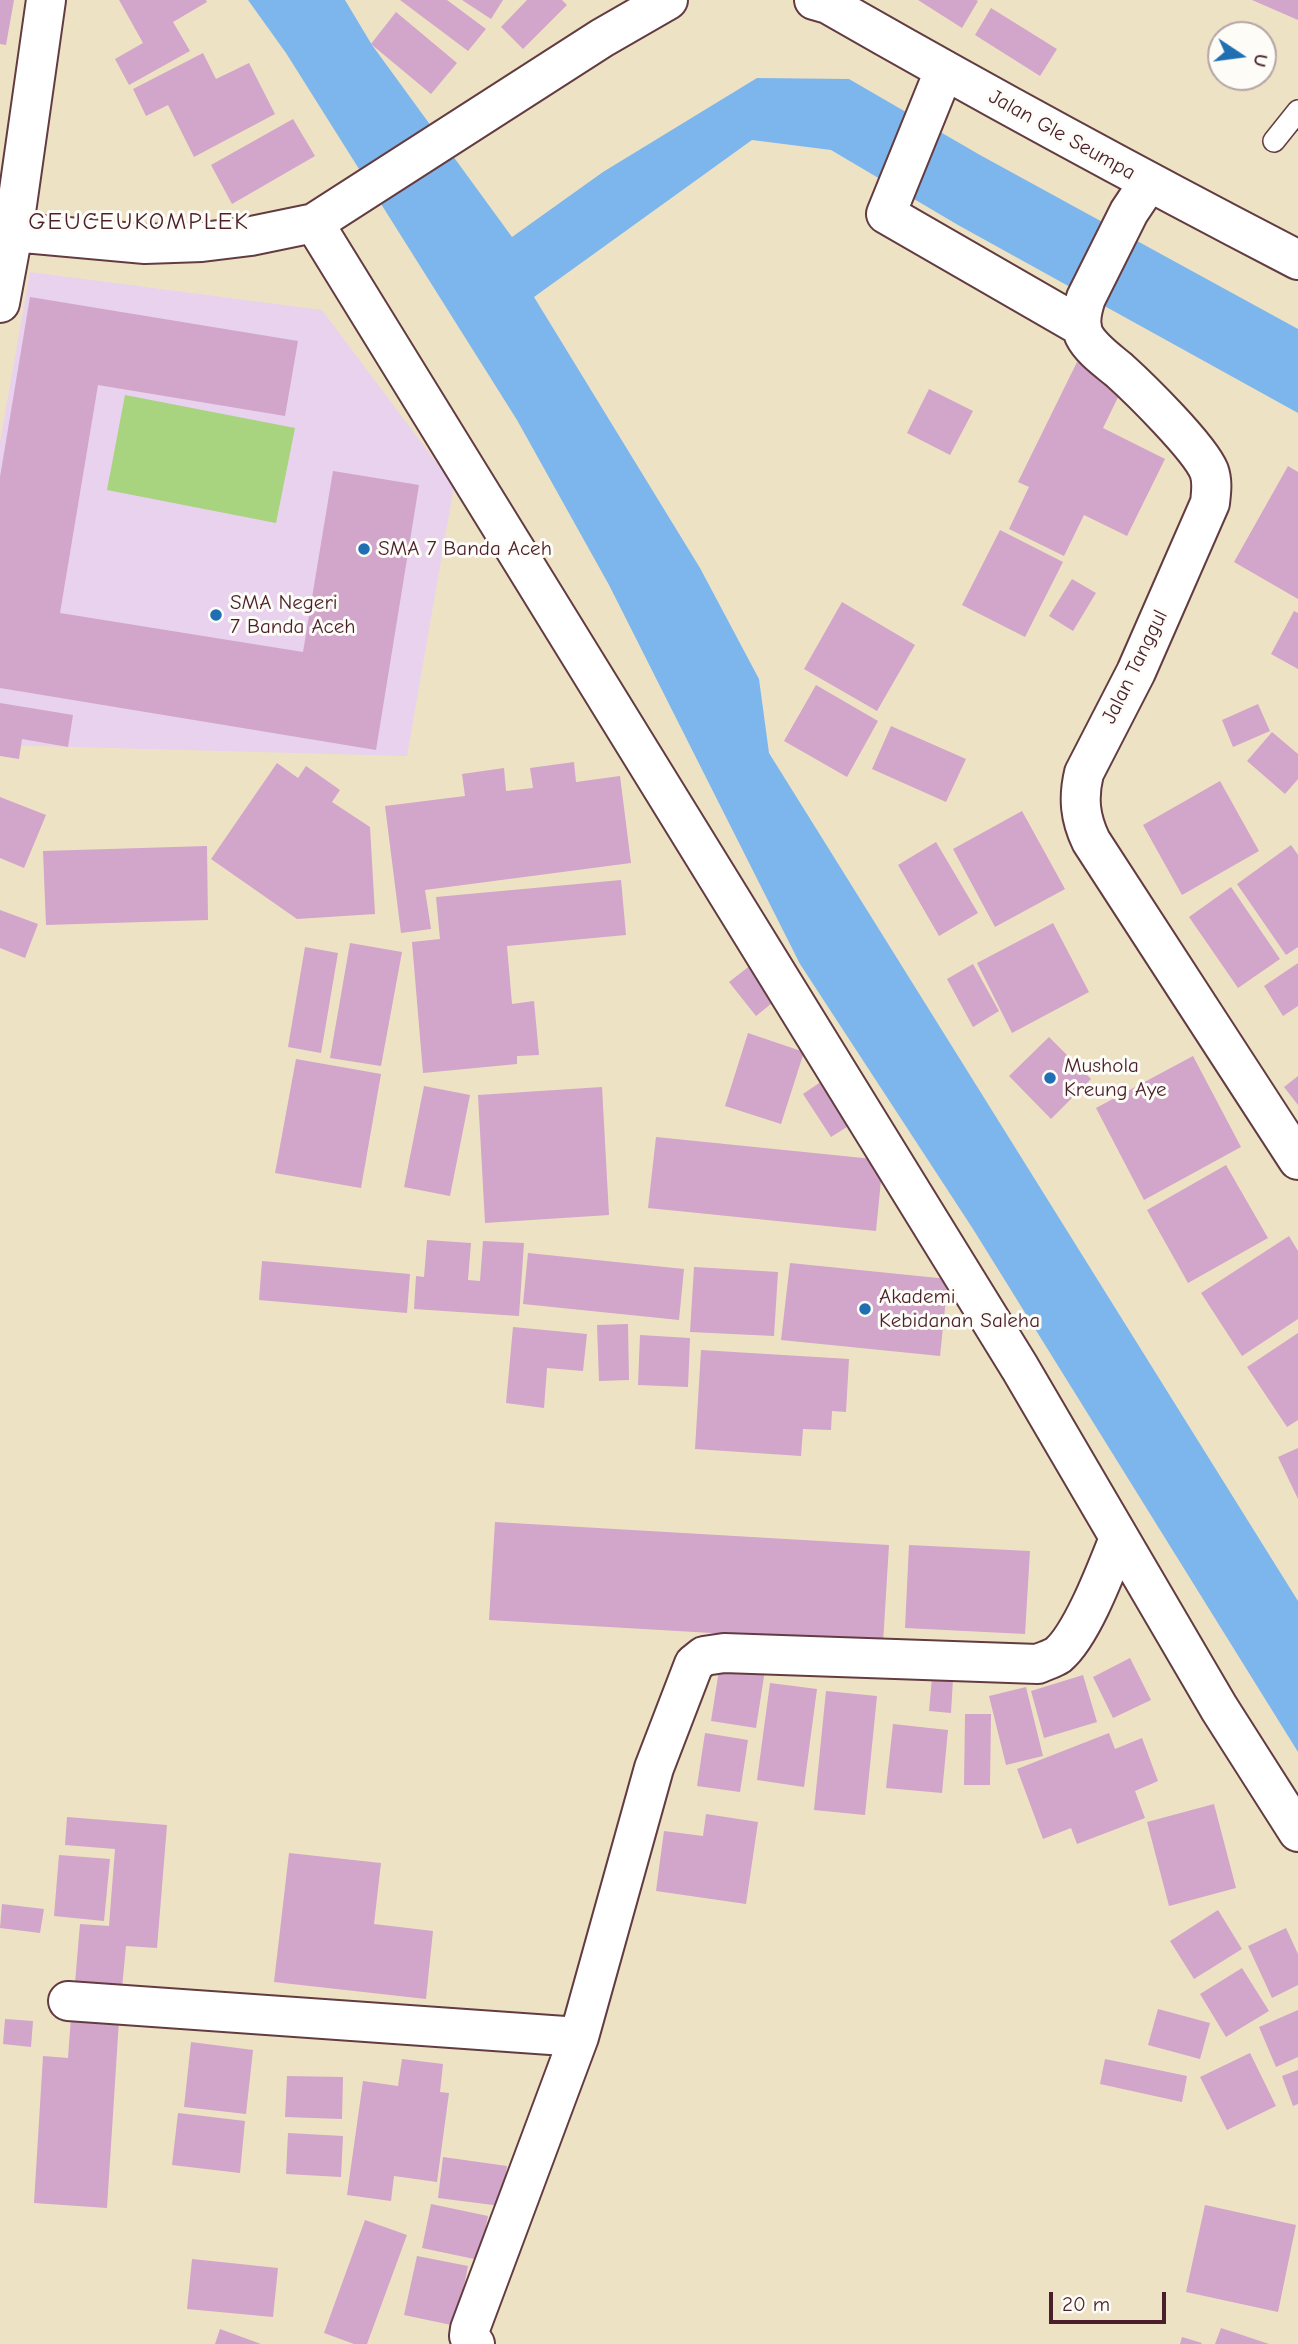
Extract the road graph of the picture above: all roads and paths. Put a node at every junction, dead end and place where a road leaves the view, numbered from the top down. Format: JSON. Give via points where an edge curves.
{"nodes":[{"id":1,"x":46,"y":0,"type":"edge"},
{"id":2,"x":668,"y":0,"type":"edge"},
{"id":3,"x":825,"y":1,"type":"edge"},
{"id":4,"x":944,"y":71,"type":"junction"},
{"id":5,"x":1298,"y":111,"type":"edge"},
{"id":6,"x":1275,"y":141,"type":"dead end"},
{"id":7,"x":1139,"y":197,"type":"junction"},
{"id":8,"x":314,"y":223,"type":"junction"},
{"id":9,"x":7,"y":232,"type":"edge"},
{"id":10,"x":1298,"y":260,"type":"edge"},
{"id":11,"x":0,"y":303,"type":"edge"},
{"id":12,"x":1084,"y":313,"type":"junction"},
{"id":13,"x":1298,"y":1160,"type":"edge"},
{"id":14,"x":1119,"y":1538,"type":"junction"},
{"id":15,"x":1298,"y":1832,"type":"edge"},
{"id":16,"x":68,"y":2001,"type":"dead end"},
{"id":17,"x":579,"y":2037,"type":"junction"},
{"id":18,"x":475,"y":2344,"type":"edge"}],
"edges":[{"from":1,"to":9,"type":"street"},
{"from":2,"to":8,"type":"street","via":[[601,38]]},
{"from":3,"to":4,"type":"street","name":"Jalan Gle Seumpa"},
{"from":4,"to":7,"type":"street","name":"Jalan Gle Seumpa"},
{"from":4,"to":12,"type":"street","via":[[885,212]]},
{"from":5,"to":6,"type":"lane"},
{"from":7,"to":10,"type":"street","name":"Jalan Gle Seumpa"},
{"from":7,"to":12,"type":"street"},
{"from":8,"to":9,"type":"street","via":[[202,242],[145,244]]},
{"from":8,"to":14,"type":"street","via":[[1020,1368]]},
{"from":9,"to":11,"type":"street"},
{"from":12,"to":13,"type":"street","name":"Jalan Tanggul","via":[[1090,344],[1197,452],[1208,469],[1212,491],[1136,672],[1084,773],[1081,813],[1091,841]]},
{"from":14,"to":15,"type":"street"},
{"from":14,"to":17,"type":"street","via":[[1067,1645],[1038,1664],[724,1653],[704,1656],[694,1664],[654,1768]]},
{"from":16,"to":17,"type":"street"},
{"from":17,"to":18,"type":"street","via":[[470,2329]]}]}
